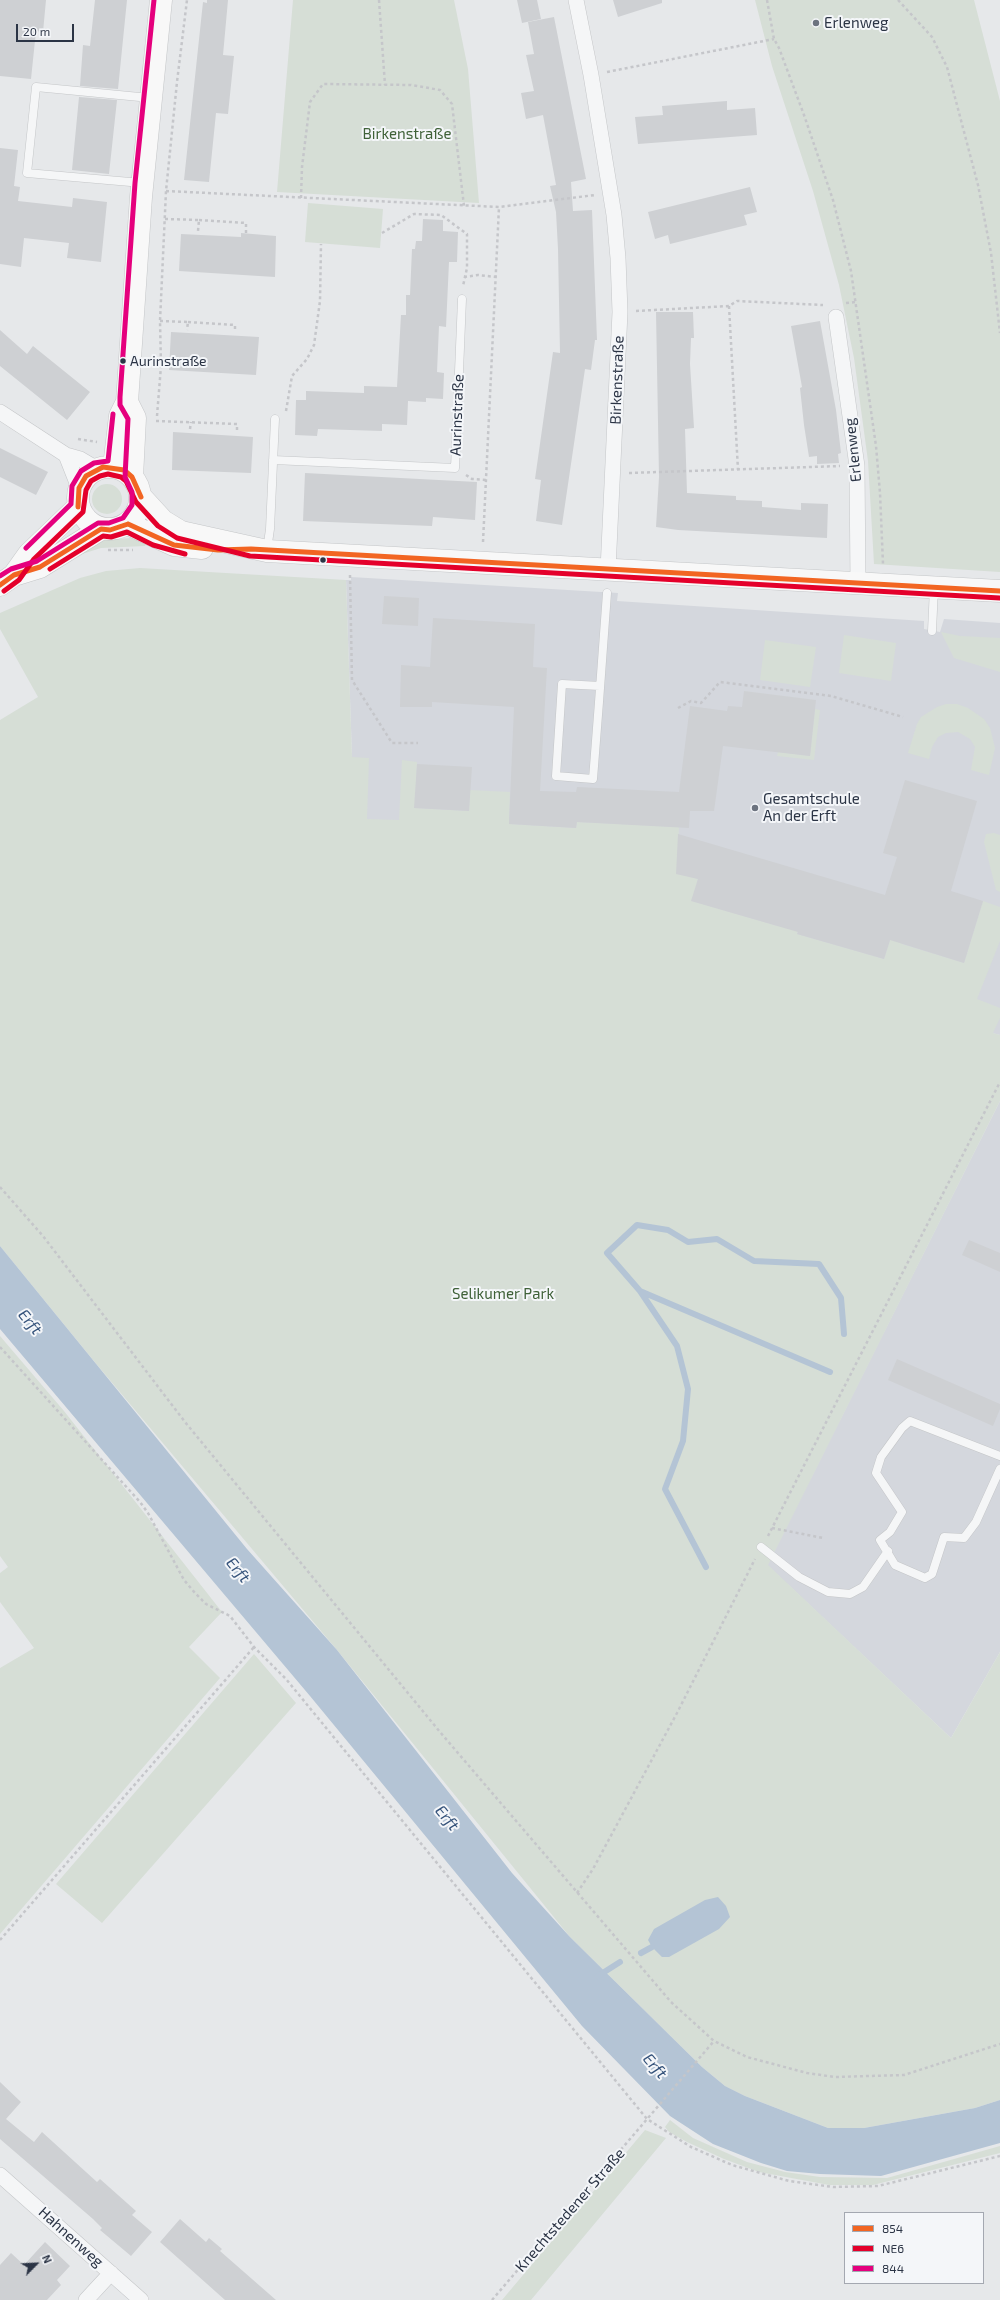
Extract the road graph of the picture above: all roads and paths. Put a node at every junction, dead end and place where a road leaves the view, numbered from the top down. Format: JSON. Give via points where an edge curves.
{"nodes":[{"id":1,"x":160,"y":0,"type":"edge"},
{"id":2,"x":187,"y":0,"type":"edge"},
{"id":3,"x":379,"y":0,"type":"edge"},
{"id":4,"x":576,"y":0,"type":"edge"},
{"id":5,"x":767,"y":0,"type":"edge"},
{"id":6,"x":898,"y":0,"type":"edge"},
{"id":7,"x":774,"y":39,"type":"junction"},
{"id":8,"x":591,"y":75,"type":"junction"},
{"id":9,"x":385,"y":85,"type":"junction"},
{"id":10,"x":151,"y":98,"type":"junction"},
{"id":11,"x":142,"y":183,"type":"junction"},
{"id":12,"x":166,"y":191,"type":"junction"},
{"id":13,"x":610,"y":193,"type":"junction"},
{"id":14,"x":301,"y":198,"type":"junction"},
{"id":15,"x":464,"y":206,"type":"junction"},
{"id":16,"x":499,"y":207,"type":"junction"},
{"id":17,"x":165,"y":219,"type":"junction"},
{"id":18,"x":199,"y":220,"type":"junction"},
{"id":19,"x":198,"y":231,"type":"dead end"},
{"id":20,"x":382,"y":233,"type":"dead end"},
{"id":21,"x":246,"y":234,"type":"dead end"},
{"id":22,"x":321,"y":244,"type":"dead end"},
{"id":23,"x":464,"y":277,"type":"junction"},
{"id":24,"x":496,"y":277,"type":"junction"},
{"id":25,"x":462,"y":299,"type":"joint"},
{"id":26,"x":856,"y":302,"type":"junction"},
{"id":27,"x":826,"y":305,"type":"dead end"},
{"id":28,"x":729,"y":306,"type":"junction"},
{"id":29,"x":839,"y":310,"type":"joint"},
{"id":30,"x":620,"y":312,"type":"junction"},
{"id":31,"x":160,"y":321,"type":"junction"},
{"id":32,"x":188,"y":322,"type":"junction"},
{"id":33,"x":188,"y":330,"type":"dead end"},
{"id":34,"x":235,"y":332,"type":"dead end"},
{"id":35,"x":1000,"y":333,"type":"edge"},
{"id":36,"x":0,"y":412,"type":"edge"},
{"id":37,"x":276,"y":419,"type":"joint"},
{"id":38,"x":156,"y":421,"type":"junction"},
{"id":39,"x":191,"y":422,"type":"junction"},
{"id":40,"x":155,"y":427,"type":"dead end"},
{"id":41,"x":190,"y":429,"type":"dead end"},
{"id":42,"x":237,"y":432,"type":"dead end"},
{"id":43,"x":66,"y":455,"type":"junction"},
{"id":44,"x":273,"y":460,"type":"junction"},
{"id":45,"x":857,"y":466,"type":"junction"},
{"id":46,"x":455,"y":468,"type":"junction"},
{"id":47,"x":738,"y":470,"type":"junction"},
{"id":48,"x":114,"y":471,"type":"junction"},
{"id":49,"x":613,"y":474,"type":"junction"},
{"id":50,"x":487,"y":480,"type":"junction"},
{"id":51,"x":79,"y":497,"type":"junction"},
{"id":52,"x":140,"y":497,"type":"junction"},
{"id":53,"x":128,"y":524,"type":"junction"},
{"id":54,"x":101,"y":529,"type":"junction"},
{"id":55,"x":259,"y":550,"type":"junction"},
{"id":56,"x":101,"y":551,"type":"dead end"},
{"id":57,"x":141,"y":551,"type":"dead end"},
{"id":58,"x":349,"y":556,"type":"junction"},
{"id":59,"x":481,"y":563,"type":"junction"},
{"id":60,"x":608,"y":570,"type":"junction"},
{"id":61,"x":7,"y":580,"type":"edge"},
{"id":62,"x":858,"y":584,"type":"junction"},
{"id":63,"x":883,"y":585,"type":"junction"},
{"id":64,"x":934,"y":588,"type":"junction"},
{"id":65,"x":1000,"y":591,"type":"edge"},
{"id":66,"x":607,"y":593,"type":"dead end"},
{"id":67,"x":932,"y":631,"type":"dead end"},
{"id":68,"x":600,"y":686,"type":"junction"},
{"id":69,"x":678,"y":708,"type":"dead end"},
{"id":70,"x":903,"y":717,"type":"dead end"},
{"id":71,"x":418,"y":743,"type":"dead end"},
{"id":72,"x":1000,"y":1082,"type":"edge"},
{"id":73,"x":0,"y":1187,"type":"edge"},
{"id":74,"x":0,"y":1347,"type":"edge"},
{"id":75,"x":1000,"y":1456,"type":"edge"},
{"id":76,"x":1000,"y":1469,"type":"edge"},
{"id":77,"x":772,"y":1528,"type":"junction"},
{"id":78,"x":823,"y":1538,"type":"dead end"},
{"id":79,"x":761,"y":1547,"type":"junction"},
{"id":80,"x":888,"y":1551,"type":"junction"},
{"id":81,"x":254,"y":1647,"type":"junction"},
{"id":82,"x":577,"y":1893,"type":"junction"},
{"id":83,"x":0,"y":1940,"type":"edge"},
{"id":84,"x":714,"y":2041,"type":"junction"},
{"id":85,"x":1000,"y":2044,"type":"edge"},
{"id":86,"x":647,"y":2119,"type":"junction"},
{"id":87,"x":1000,"y":2156,"type":"edge"},
{"id":88,"x":0,"y":2175,"type":"edge"},
{"id":89,"x":110,"y":2273,"type":"junction"},
{"id":90,"x":86,"y":2300,"type":"edge"},
{"id":91,"x":141,"y":2300,"type":"edge"},
{"id":92,"x":492,"y":2300,"type":"edge"}],
"edges":[{"from":1,"to":10,"type":"main road"},
{"from":2,"to":12,"type":"path"},
{"from":3,"to":9,"type":"path"},
{"from":4,"to":8,"type":"street","name":"Birkenstraße"},
{"from":5,"to":7,"type":"path"},
{"from":6,"to":35,"type":"path","via":[[932,37],[947,67],[978,185],[991,253]]},
{"from":7,"to":8,"type":"path"},
{"from":7,"to":26,"type":"path","via":[[802,108],[833,200]]},
{"from":8,"to":13,"type":"street","name":"Birkenstraße"},
{"from":9,"to":14,"type":"path","via":[[323,84],[310,102]]},
{"from":9,"to":15,"type":"path","via":[[411,85],[440,90],[452,104]]},
{"from":10,"to":11,"type":"main road"},
{"from":10,"to":11,"type":"lane","via":[[36,87],[34,103],[27,173]]},
{"from":11,"to":48,"type":"main road","via":[[127,402],[120,416]]},
{"from":12,"to":14,"type":"path"},
{"from":12,"to":17,"type":"path"},
{"from":13,"to":16,"type":"path"},
{"from":13,"to":30,"type":"street","name":"Birkenstraße","via":[[618,258]]},
{"from":14,"to":15,"type":"path"},
{"from":15,"to":16,"type":"path"},
{"from":16,"to":24,"type":"path"},
{"from":17,"to":18,"type":"path"},
{"from":17,"to":31,"type":"path"},
{"from":18,"to":19,"type":"path"},
{"from":18,"to":21,"type":"path","via":[[246,223]]},
{"from":20,"to":23,"type":"path","via":[[414,214],[441,215],[467,234],[467,268]]},
{"from":22,"to":37,"type":"path","via":[[320,301],[314,345],[307,359],[292,376],[286,413]]},
{"from":23,"to":24,"type":"path"},
{"from":23,"to":25,"type":"path"},
{"from":24,"to":50,"type":"path"},
{"from":25,"to":46,"type":"lane","name":"Aurinstraße"},
{"from":26,"to":29,"type":"path"},
{"from":26,"to":63,"type":"path","via":[[871,401],[880,493]]},
{"from":27,"to":28,"type":"path","via":[[737,301]]},
{"from":28,"to":30,"type":"path"},
{"from":28,"to":47,"type":"path"},
{"from":29,"to":45,"type":"street","name":"Erlenweg"},
{"from":30,"to":49,"type":"street","name":"Birkenstraße"},
{"from":31,"to":32,"type":"path"},
{"from":31,"to":38,"type":"path","via":[[161,366]]},
{"from":32,"to":33,"type":"path"},
{"from":32,"to":34,"type":"path","via":[[235,325]]},
{"from":36,"to":43,"type":"street"},
{"from":37,"to":44,"type":"lane"},
{"from":38,"to":39,"type":"path"},
{"from":38,"to":40,"type":"path"},
{"from":39,"to":41,"type":"path"},
{"from":39,"to":42,"type":"path","via":[[237,424]]},
{"from":43,"to":48,"type":"street"},
{"from":43,"to":51,"type":"street"},
{"from":44,"to":46,"type":"lane","name":"Aurinstraße"},
{"from":44,"to":55,"type":"lane","via":[[270,529]]},
{"from":45,"to":47,"type":"path"},
{"from":45,"to":62,"type":"street","name":"Erlenweg"},
{"from":46,"to":50,"type":"path","via":[[472,478]]},
{"from":47,"to":49,"type":"path"},
{"from":48,"to":51,"type":"main road","via":[[86,476]]},
{"from":48,"to":52,"type":"main road","via":[[139,490]]},
{"from":49,"to":60,"type":"street","name":"Birkenstraße"},
{"from":50,"to":59,"type":"path"},
{"from":51,"to":54,"type":"main road","via":[[83,517]]},
{"from":51,"to":61,"type":"main road"},
{"from":52,"to":53,"type":"main road","via":[[139,507]]},
{"from":52,"to":55,"type":"main road","via":[[163,521],[181,532]]},
{"from":53,"to":54,"type":"main road","via":[[110,530]]},
{"from":53,"to":55,"type":"main road","via":[[174,545],[218,550]]},
{"from":54,"to":61,"type":"main road","via":[[40,567]]},
{"from":55,"to":58,"type":"main road"},
{"from":56,"to":57,"type":"path"},
{"from":58,"to":59,"type":"main road"},
{"from":58,"to":71,"type":"path","via":[[352,680],[392,743]]},
{"from":59,"to":60,"type":"main road"},
{"from":60,"to":62,"type":"main road"},
{"from":62,"to":63,"type":"main road"},
{"from":63,"to":64,"type":"main road"},
{"from":64,"to":65,"type":"main road"},
{"from":64,"to":67,"type":"lane"},
{"from":66,"to":68,"type":"lane"},
{"from":68,"to":68,"type":"lane","via":[[562,684],[556,776],[593,779]]},
{"from":69,"to":70,"type":"path","via":[[690,701],[701,703],[720,682],[831,696]]},
{"from":72,"to":77,"type":"path"},
{"from":73,"to":82,"type":"path","via":[[43,1236],[185,1422],[435,1726]]},
{"from":74,"to":81,"type":"path","via":[[140,1502],[184,1580],[195,1593],[206,1604],[230,1616]]},
{"from":75,"to":80,"type":"lane","via":[[910,1421],[881,1457],[876,1473],[902,1512],[890,1532],[880,1540]]},
{"from":76,"to":80,"type":"lane","via":[[976,1522],[964,1538],[944,1537],[932,1574],[925,1578],[895,1564]]},
{"from":77,"to":78,"type":"path"},
{"from":77,"to":79,"type":"path"},
{"from":79,"to":80,"type":"lane","via":[[799,1577],[828,1592],[850,1594],[863,1587]]},
{"from":79,"to":82,"type":"path","via":[[677,1713],[593,1869]]},
{"from":81,"to":83,"type":"path"},
{"from":81,"to":86,"type":"path","via":[[286,1679]]},
{"from":82,"to":84,"type":"path","via":[[672,2002]]},
{"from":84,"to":85,"type":"path","via":[[747,2057],[781,2067],[835,2077],[904,2075]]},
{"from":84,"to":86,"type":"path","name":"Knechtstedener Straße"},
{"from":86,"to":87,"type":"path","via":[[692,2147],[732,2165],[774,2177],[833,2187],[878,2186]]},
{"from":86,"to":92,"type":"path","name":"Knechtstedener Straße"},
{"from":88,"to":89,"type":"street","name":"Hahnenweg"},
{"from":89,"to":90,"type":"street"},
{"from":89,"to":91,"type":"street","name":"Hahnenweg"}]}
